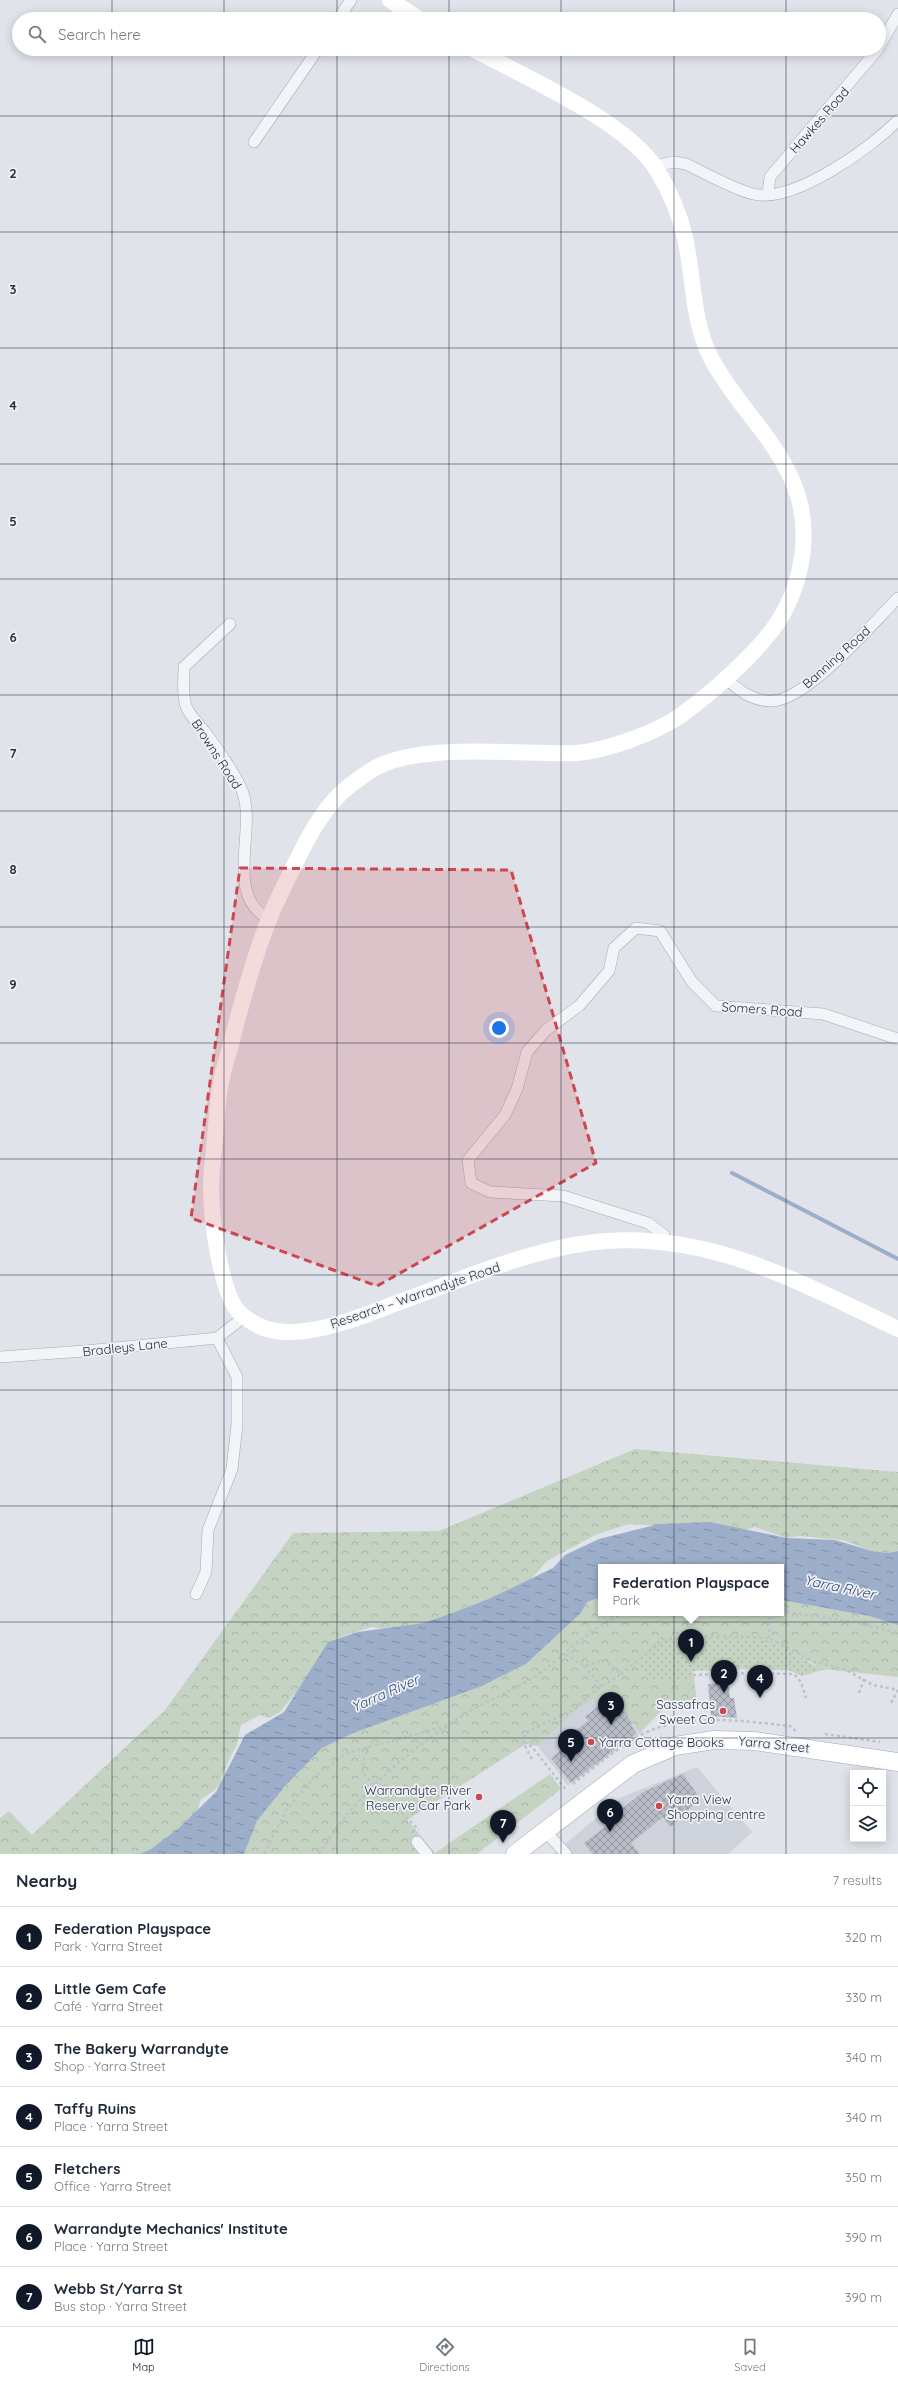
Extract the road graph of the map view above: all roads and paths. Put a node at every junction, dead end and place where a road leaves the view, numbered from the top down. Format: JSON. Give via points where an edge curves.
{"nodes":[{"id":1,"x":351,"y":0,"type":"edge"},
{"id":2,"x":390,"y":0,"type":"edge"},
{"id":3,"x":343,"y":12,"type":"edge"},
{"id":4,"x":408,"y":12,"type":"edge"},
{"id":5,"x":898,"y":14,"type":"edge"},
{"id":6,"x":886,"y":34,"type":"edge"},
{"id":7,"x":313,"y":56,"type":"edge"},
{"id":8,"x":486,"y":56,"type":"edge"},
{"id":9,"x":871,"y":56,"type":"edge"},
{"id":10,"x":898,"y":120,"type":"edge"},
{"id":11,"x":254,"y":142,"type":"dead end"},
{"id":12,"x":655,"y":166,"type":"junction"},
{"id":13,"x":768,"y":194,"type":"junction"},
{"id":14,"x":898,"y":598,"type":"edge"},
{"id":15,"x":230,"y":624,"type":"dead end"},
{"id":16,"x":725,"y":678,"type":"junction"},
{"id":17,"x":269,"y":919,"type":"junction"},
{"id":18,"x":898,"y":1039,"type":"edge"},
{"id":19,"x":664,"y":1241,"type":"junction"},
{"id":20,"x":244,"y":1317,"type":"junction"},
{"id":21,"x":898,"y":1329,"type":"edge"},
{"id":22,"x":217,"y":1338,"type":"junction"},
{"id":23,"x":0,"y":1357,"type":"edge"},
{"id":24,"x":196,"y":1594,"type":"dead end"},
{"id":25,"x":784,"y":1611,"type":"edge"},
{"id":26,"x":618,"y":1616,"type":"edge"},
{"id":27,"x":770,"y":1616,"type":"edge"},
{"id":28,"x":898,"y":1633,"type":"edge"},
{"id":29,"x":769,"y":1638,"type":"junction"},
{"id":30,"x":563,"y":1653,"type":"junction"},
{"id":31,"x":584,"y":1666,"type":"junction"},
{"id":32,"x":621,"y":1674,"type":"junction"},
{"id":33,"x":694,"y":1675,"type":"dead end"},
{"id":34,"x":864,"y":1679,"type":"junction"},
{"id":35,"x":602,"y":1687,"type":"junction"},
{"id":36,"x":859,"y":1693,"type":"dead end"},
{"id":37,"x":806,"y":1698,"type":"dead end"},
{"id":38,"x":891,"y":1703,"type":"dead end"},
{"id":39,"x":447,"y":1726,"type":"junction"},
{"id":40,"x":523,"y":1742,"type":"junction"},
{"id":41,"x":370,"y":1746,"type":"junction"},
{"id":42,"x":532,"y":1760,"type":"dead end"},
{"id":43,"x":898,"y":1762,"type":"edge"},
{"id":44,"x":374,"y":1784,"type":"junction"},
{"id":45,"x":566,"y":1790,"type":"dead end"},
{"id":46,"x":545,"y":1831,"type":"junction"},
{"id":47,"x":418,"y":1836,"type":"joint"},
{"id":48,"x":264,"y":1854,"type":"edge"},
{"id":49,"x":319,"y":1854,"type":"edge"},
{"id":50,"x":427,"y":1854,"type":"edge"},
{"id":51,"x":515,"y":1854,"type":"edge"},
{"id":52,"x":566,"y":1854,"type":"edge"}],
"edges":[{"from":1,"to":3,"type":"street"},
{"from":2,"to":4,"type":"main road"},
{"from":5,"to":6,"type":"street","name":"Hawkes Road"},
{"from":7,"to":11,"type":"street"},
{"from":8,"to":12,"type":"main road","name":"Research – Warrandyte Road","via":[[587,110],[621,133]]},
{"from":9,"to":13,"type":"street","name":"Hawkes Road","via":[[770,178]]},
{"from":10,"to":13,"type":"street","via":[[836,168],[805,184]]},
{"from":12,"to":13,"type":"street","via":[[674,162],[686,164],[753,194]]},
{"from":12,"to":16,"type":"main road","name":"Research – Warrandyte Road","via":[[675,206],[684,234],[702,336],[711,358],[748,414],[776,448],[798,494],[805,531],[800,573],[783,614],[757,648]]},
{"from":14,"to":16,"type":"street","name":"Banning Road","via":[[812,682],[792,695],[771,701],[753,698],[741,692]]},
{"from":15,"to":17,"type":"street","name":"Browns Road","via":[[184,667],[183,689],[186,707],[213,742],[243,793],[246,834],[243,866],[248,897],[253,908]]},
{"from":16,"to":17,"type":"main road","name":"Research – Warrandyte Road","via":[[676,719],[634,738],[585,753],[439,753],[408,756],[376,767],[340,793],[310,834]]},
{"from":17,"to":20,"type":"main road","name":"Research – Warrandyte Road","via":[[239,1013],[220,1086],[211,1187],[219,1263],[233,1307]]},
{"from":18,"to":19,"type":"street","name":"Somers Road","via":[[824,1014],[716,1006],[692,982],[660,931],[636,928],[614,948],[609,971],[578,1006],[546,1030],[527,1052],[517,1089],[505,1115],[468,1160],[470,1183],[490,1192],[563,1196],[648,1223],[664,1235]]},
{"from":19,"to":20,"type":"main road","name":"Research – Warrandyte Road","via":[[604,1241],[556,1249],[371,1313],[311,1330],[284,1332],[259,1326]]},
{"from":19,"to":21,"type":"main road","name":"Research – Warrandyte Road","via":[[705,1248],[748,1260]]},
{"from":20,"to":22,"type":"street"},
{"from":22,"to":23,"type":"street","name":"Bradleys Lane"},
{"from":22,"to":24,"type":"street","via":[[237,1377],[237,1425],[232,1469],[208,1530],[206,1572]]},
{"from":25,"to":28,"type":"path","via":[[853,1622]]},
{"from":26,"to":30,"type":"path","via":[[585,1635]]},
{"from":27,"to":29,"type":"path"},
{"from":29,"to":32,"type":"path","via":[[697,1636],[664,1640]]},
{"from":29,"to":34,"type":"path","via":[[815,1662],[844,1669]]},
{"from":30,"to":31,"type":"path"},
{"from":30,"to":39,"type":"path","via":[[537,1674]]},
{"from":31,"to":32,"type":"path","via":[[605,1660]]},
{"from":31,"to":35,"type":"path"},
{"from":32,"to":35,"type":"path"},
{"from":33,"to":37,"type":"path","via":[[748,1672],[794,1674],[801,1682]]},
{"from":34,"to":36,"type":"path"},
{"from":34,"to":38,"type":"path","via":[[873,1686],[898,1690]]},
{"from":35,"to":40,"type":"path","via":[[589,1695],[575,1709],[526,1732]]},
{"from":39,"to":41,"type":"path"},
{"from":39,"to":44,"type":"path"},
{"from":40,"to":42,"type":"path"},
{"from":40,"to":45,"type":"path","via":[[532,1747]]},
{"from":41,"to":44,"type":"path","via":[[364,1759],[362,1773]]},
{"from":41,"to":48,"type":"path","via":[[347,1753],[315,1776],[287,1809]]},
{"from":43,"to":46,"type":"main road","name":"Yarra Street","via":[[754,1740],[695,1742],[675,1746],[633,1764]]},
{"from":44,"to":47,"type":"path"},
{"from":44,"to":49,"type":"path"},
{"from":46,"to":51,"type":"main road","name":"Yarra Street"},
{"from":46,"to":52,"type":"street"},
{"from":47,"to":50,"type":"street"}]}
